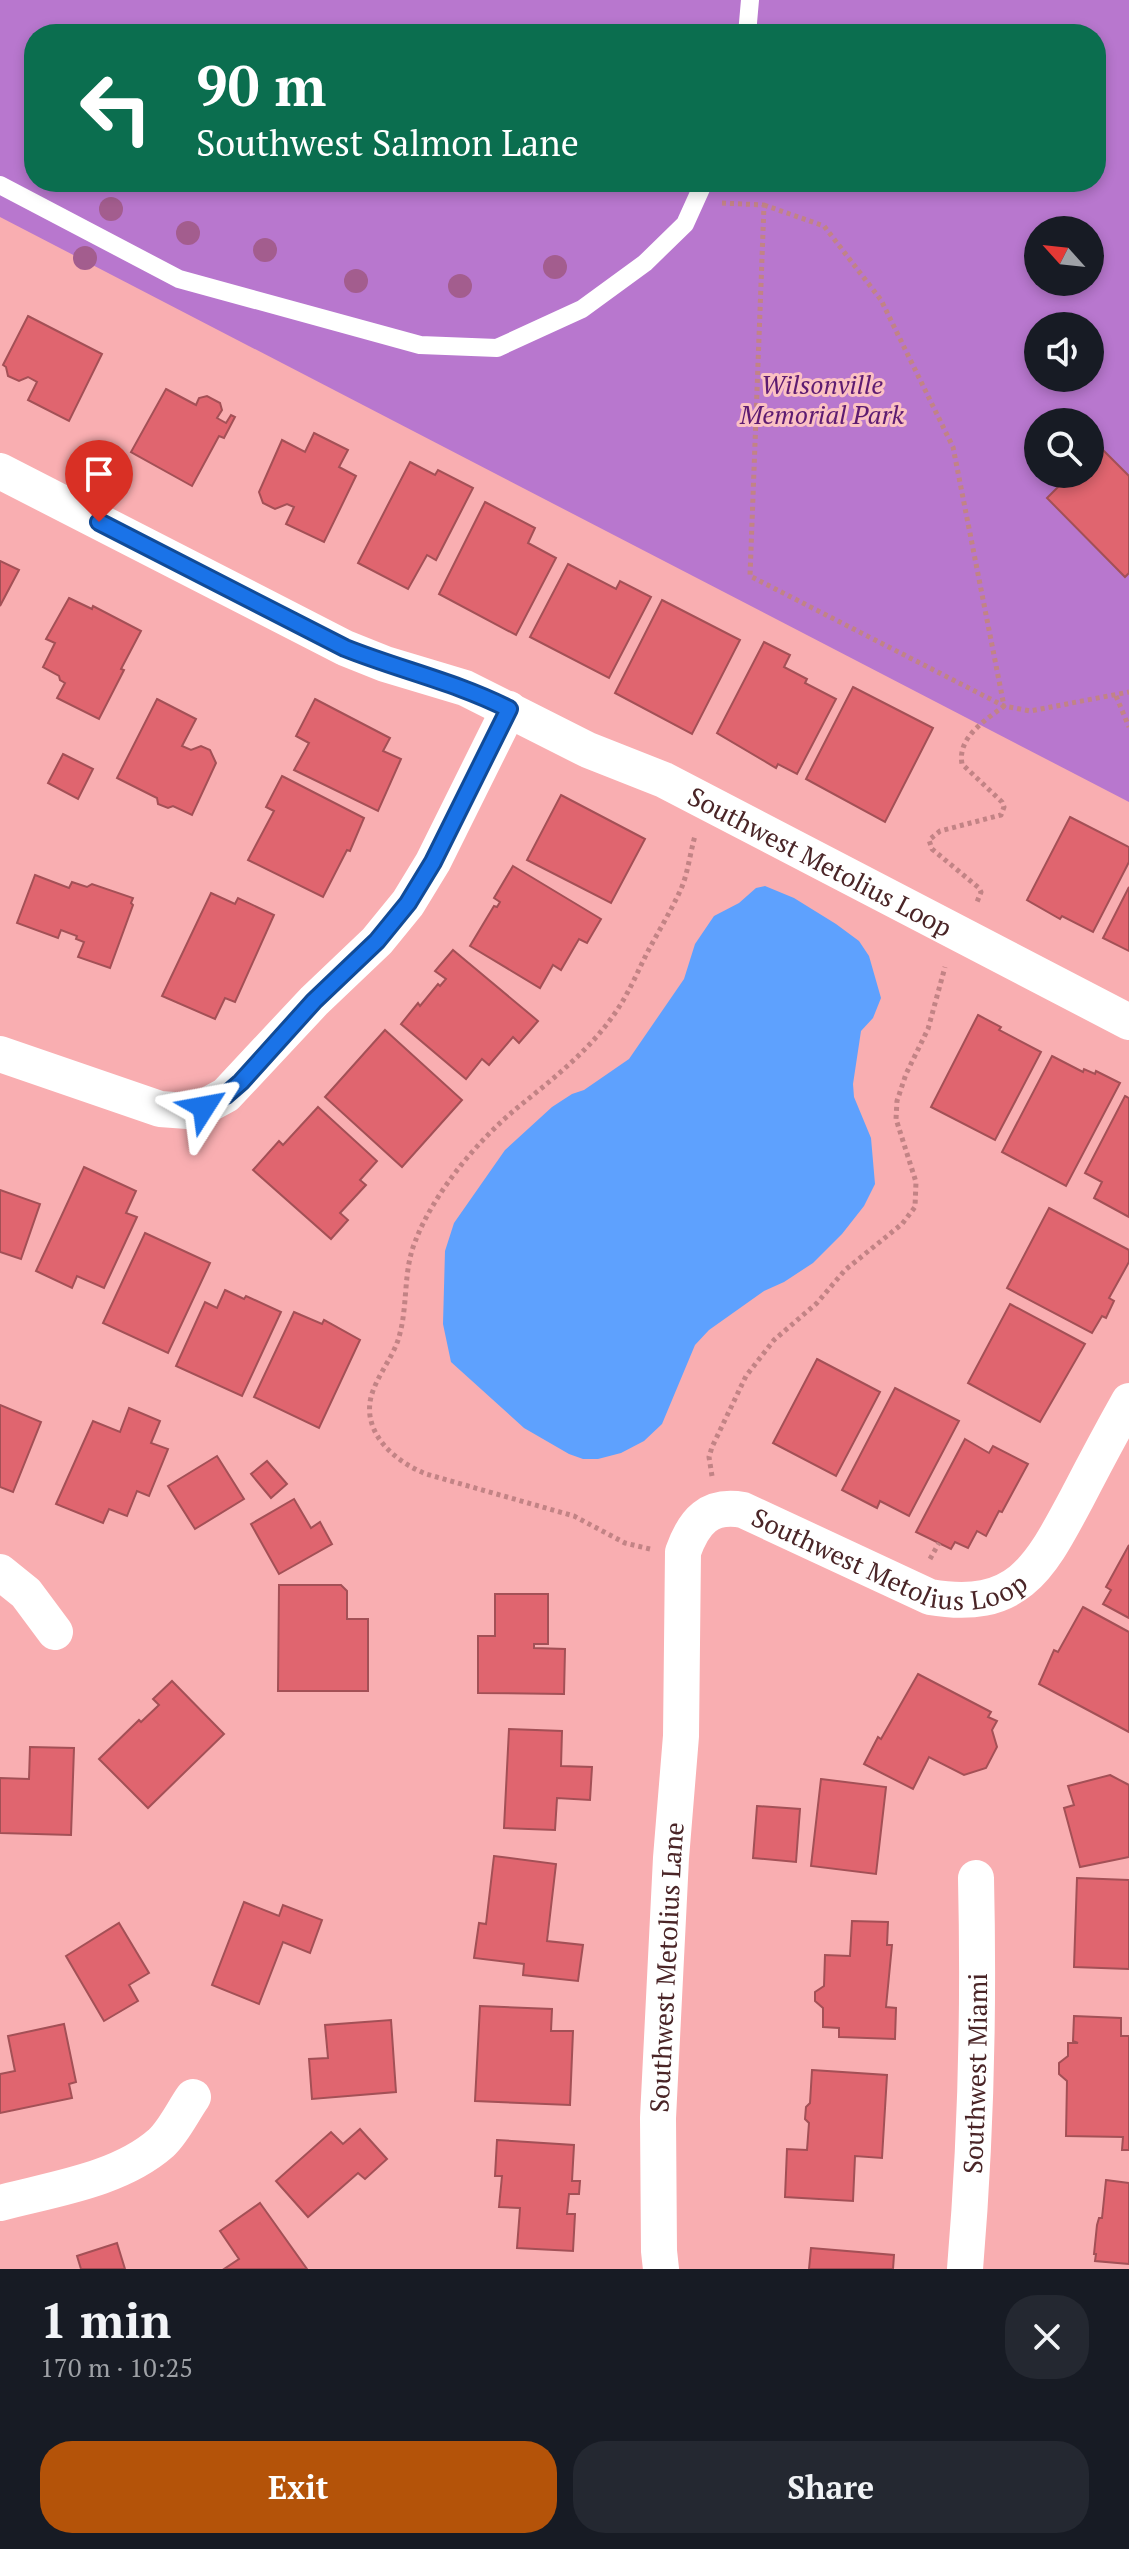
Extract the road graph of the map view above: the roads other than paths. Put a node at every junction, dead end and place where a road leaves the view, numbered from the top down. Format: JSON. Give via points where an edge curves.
{"nodes":[{"id":1,"x":750,"y":0,"type":"edge"},
{"id":2,"x":748,"y":24,"type":"edge"},
{"id":3,"x":0,"y":185,"type":"edge"},
{"id":4,"x":700,"y":192,"type":"edge"},
{"id":5,"x":0,"y":471,"type":"edge"},
{"id":6,"x":509,"y":709,"type":"junction"},
{"id":7,"x":1129,"y":1022,"type":"edge"},
{"id":8,"x":0,"y":1054,"type":"edge"},
{"id":9,"x":1129,"y":1401,"type":"edge"},
{"id":10,"x":0,"y":1572,"type":"edge"},
{"id":11,"x":55,"y":1632,"type":"dead end"},
{"id":12,"x":683,"y":1666,"type":"joint"},
{"id":13,"x":976,"y":1878,"type":"dead end"},
{"id":14,"x":193,"y":2097,"type":"dead end"},
{"id":15,"x":0,"y":2203,"type":"edge"},
{"id":16,"x":661,"y":2269,"type":"edge"},
{"id":17,"x":965,"y":2269,"type":"edge"}],
"edges":[{"from":1,"to":2,"type":"lane"},
{"from":3,"to":4,"type":"lane","via":[[179,279],[420,345],[497,348],[582,309],[645,263],[685,224]]},
{"from":5,"to":6,"type":"street","name":"Southwest Metolius Loop","via":[[345,648],[457,685]]},
{"from":6,"to":7,"type":"street","name":"Southwest Metolius Loop","via":[[588,750],[664,780]]},
{"from":6,"to":8,"type":"street","via":[[408,903],[226,1095],[188,1111],[160,1109]]},
{"from":9,"to":12,"type":"street","name":"Southwest Metolius Loop","via":[[1045,1557],[1014,1586],[993,1596],[956,1601],[930,1597],[758,1515],[720,1508],[698,1523],[683,1552]]},
{"from":10,"to":11,"type":"street","via":[[26,1593]]},
{"from":12,"to":16,"type":"street","name":"Southwest Metolius Lane","via":[[658,2118]]},
{"from":13,"to":17,"type":"street","name":"Southwest Miami","via":[[978,2028]]},
{"from":14,"to":15,"type":"street","via":[[164,2141],[142,2156],[80,2181]]}]}
